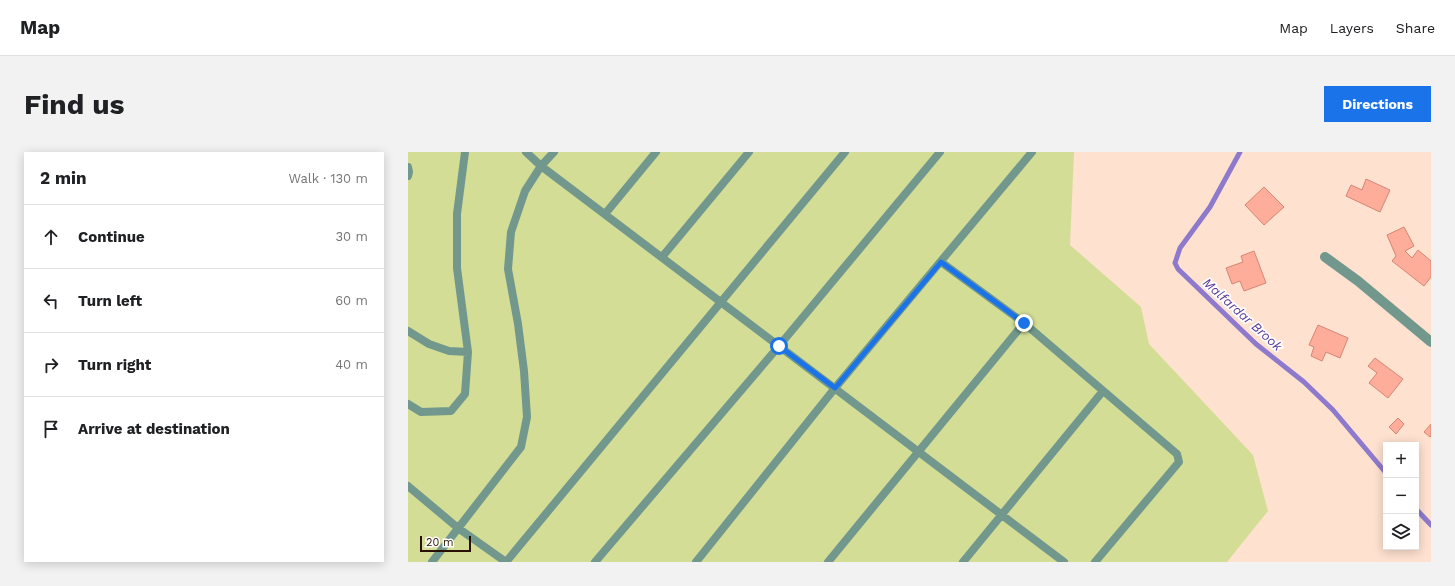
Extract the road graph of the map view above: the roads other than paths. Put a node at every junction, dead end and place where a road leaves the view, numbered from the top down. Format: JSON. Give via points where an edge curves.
{"nodes":[{"id":1,"x":465,"y":152,"type":"edge"},
{"id":2,"x":526,"y":152,"type":"edge"},
{"id":3,"x":554,"y":152,"type":"edge"},
{"id":4,"x":656,"y":152,"type":"edge"},
{"id":5,"x":749,"y":152,"type":"edge"},
{"id":6,"x":845,"y":152,"type":"edge"},
{"id":7,"x":940,"y":152,"type":"edge"},
{"id":8,"x":1032,"y":152,"type":"edge"},
{"id":9,"x":541,"y":166,"type":"junction"},
{"id":10,"x":408,"y":167,"type":"edge"},
{"id":11,"x":408,"y":176,"type":"edge"},
{"id":12,"x":605,"y":214,"type":"junction"},
{"id":13,"x":1325,"y":256,"type":"dead end"},
{"id":14,"x":662,"y":257,"type":"junction"},
{"id":15,"x":941,"y":262,"type":"junction"},
{"id":16,"x":721,"y":302,"type":"junction"},
{"id":17,"x":1024,"y":323,"type":"junction"},
{"id":18,"x":408,"y":331,"type":"edge"},
{"id":19,"x":1431,"y":342,"type":"edge"},
{"id":20,"x":779,"y":346,"type":"junction"},
{"id":21,"x":468,"y":352,"type":"junction"},
{"id":22,"x":835,"y":388,"type":"junction"},
{"id":23,"x":1103,"y":391,"type":"junction"},
{"id":24,"x":408,"y":404,"type":"edge"},
{"id":25,"x":919,"y":451,"type":"junction"},
{"id":26,"x":408,"y":486,"type":"edge"},
{"id":27,"x":1002,"y":515,"type":"junction"},
{"id":28,"x":458,"y":528,"type":"junction"},
{"id":29,"x":432,"y":562,"type":"edge"},
{"id":30,"x":506,"y":562,"type":"edge"},
{"id":31,"x":596,"y":562,"type":"edge"},
{"id":32,"x":696,"y":562,"type":"edge"},
{"id":33,"x":828,"y":562,"type":"edge"},
{"id":34,"x":963,"y":562,"type":"edge"},
{"id":35,"x":1064,"y":562,"type":"edge"},
{"id":36,"x":1095,"y":562,"type":"edge"}],
"edges":[{"from":1,"to":21,"type":"lane","via":[[457,214],[457,268]]},
{"from":2,"to":9,"type":"lane"},
{"from":3,"to":9,"type":"lane"},
{"from":4,"to":12,"type":"lane"},
{"from":5,"to":14,"type":"lane"},
{"from":6,"to":16,"type":"lane"},
{"from":7,"to":20,"type":"lane"},
{"from":8,"to":15,"type":"lane"},
{"from":9,"to":12,"type":"lane"},
{"from":9,"to":28,"type":"lane","via":[[525,191],[511,232],[508,269],[524,371],[527,417],[521,447]]},
{"from":10,"to":11,"type":"lane"},
{"from":12,"to":14,"type":"lane"},
{"from":13,"to":19,"type":"street"},
{"from":14,"to":16,"type":"lane"},
{"from":15,"to":17,"type":"lane"},
{"from":15,"to":22,"type":"lane"},
{"from":16,"to":20,"type":"lane"},
{"from":16,"to":30,"type":"lane"},
{"from":17,"to":23,"type":"lane"},
{"from":17,"to":25,"type":"lane"},
{"from":18,"to":21,"type":"lane","via":[[429,344],[449,351]]},
{"from":20,"to":22,"type":"lane"},
{"from":20,"to":31,"type":"lane"},
{"from":21,"to":24,"type":"lane","via":[[465,394],[451,411],[421,412]]},
{"from":22,"to":25,"type":"lane"},
{"from":22,"to":32,"type":"lane"},
{"from":23,"to":27,"type":"lane"},
{"from":23,"to":36,"type":"lane","via":[[1177,454],[1179,462]]},
{"from":25,"to":27,"type":"lane"},
{"from":25,"to":33,"type":"lane"},
{"from":26,"to":28,"type":"lane"},
{"from":27,"to":34,"type":"lane"},
{"from":27,"to":35,"type":"lane"},
{"from":28,"to":29,"type":"lane"},
{"from":28,"to":30,"type":"lane"}]}
